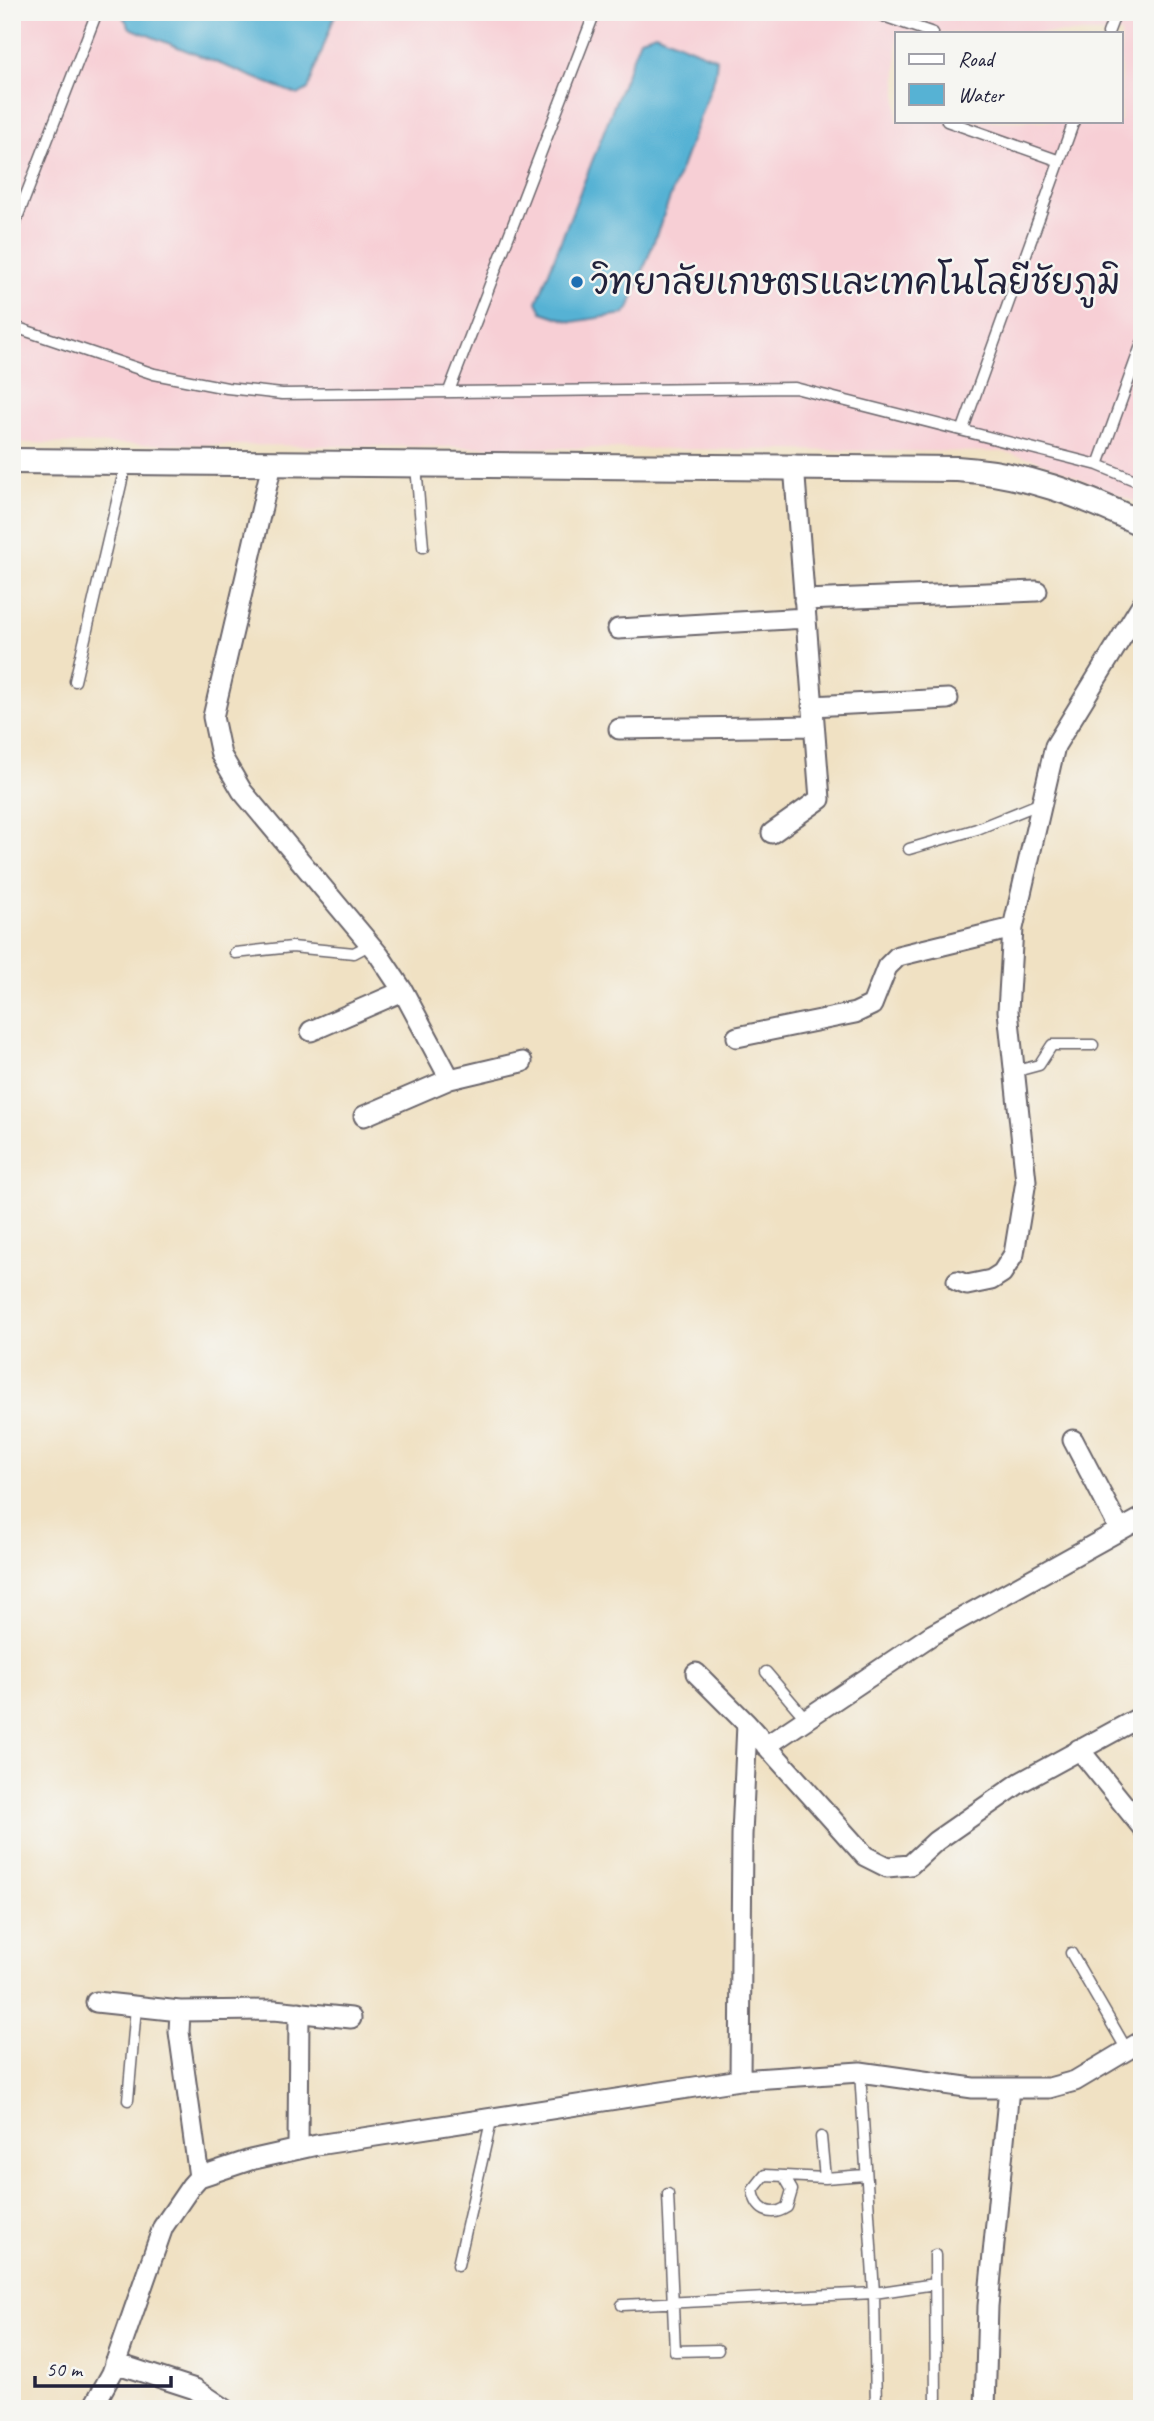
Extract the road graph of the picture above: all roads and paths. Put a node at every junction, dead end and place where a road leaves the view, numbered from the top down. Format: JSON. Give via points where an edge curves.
{"nodes":[{"id":1,"x":97,"y":12,"type":"edge"},
{"id":2,"x":595,"y":12,"type":"edge"},
{"id":3,"x":872,"y":12,"type":"edge"},
{"id":4,"x":1116,"y":12,"type":"edge"},
{"id":5,"x":930,"y":32,"type":"edge"},
{"id":6,"x":1108,"y":32,"type":"edge"},
{"id":7,"x":950,"y":122,"type":"edge"},
{"id":8,"x":1074,"y":122,"type":"edge"},
{"id":9,"x":1060,"y":161,"type":"junction"},
{"id":10,"x":12,"y":232,"type":"edge"},
{"id":11,"x":12,"y":326,"type":"edge"},
{"id":12,"x":1142,"y":343,"type":"edge"},
{"id":13,"x":449,"y":391,"type":"junction"},
{"id":14,"x":963,"y":429,"type":"junction"},
{"id":15,"x":12,"y":461,"type":"edge"},
{"id":16,"x":127,"y":462,"type":"junction"},
{"id":17,"x":416,"y":462,"type":"junction"},
{"id":18,"x":272,"y":464,"type":"junction"},
{"id":19,"x":794,"y":465,"type":"junction"},
{"id":20,"x":1098,"y":465,"type":"junction"},
{"id":21,"x":1142,"y":483,"type":"edge"},
{"id":22,"x":1142,"y":524,"type":"edge"},
{"id":23,"x":423,"y":547,"type":"dead end"},
{"id":24,"x":1037,"y":591,"type":"dead end"},
{"id":25,"x":1142,"y":604,"type":"edge"},
{"id":26,"x":805,"y":609,"type":"junction"},
{"id":27,"x":618,"y":629,"type":"dead end"},
{"id":28,"x":75,"y":681,"type":"dead end"},
{"id":29,"x":948,"y":699,"type":"dead end"},
{"id":30,"x":812,"y":706,"type":"junction"},
{"id":31,"x":814,"y":726,"type":"junction"},
{"id":32,"x":620,"y":729,"type":"dead end"},
{"id":33,"x":1042,"y":803,"type":"junction"},
{"id":34,"x":772,"y":833,"type":"dead end"},
{"id":35,"x":909,"y":849,"type":"dead end"},
{"id":36,"x":1013,"y":928,"type":"junction"},
{"id":37,"x":371,"y":944,"type":"junction"},
{"id":38,"x":235,"y":953,"type":"dead end"},
{"id":39,"x":402,"y":991,"type":"junction"},
{"id":40,"x":311,"y":1031,"type":"dead end"},
{"id":41,"x":737,"y":1037,"type":"dead end"},
{"id":42,"x":1093,"y":1045,"type":"dead end"},
{"id":43,"x":522,"y":1062,"type":"dead end"},
{"id":44,"x":1013,"y":1072,"type":"junction"},
{"id":45,"x":450,"y":1079,"type":"junction"},
{"id":46,"x":364,"y":1116,"type":"dead end"},
{"id":47,"x":957,"y":1281,"type":"dead end"},
{"id":48,"x":1073,"y":1440,"type":"dead end"},
{"id":49,"x":1142,"y":1518,"type":"edge"},
{"id":50,"x":1120,"y":1530,"type":"junction"},
{"id":51,"x":766,"y":1672,"type":"dead end"},
{"id":52,"x":696,"y":1673,"type":"dead end"},
{"id":53,"x":1142,"y":1716,"type":"edge"},
{"id":54,"x":806,"y":1719,"type":"junction"},
{"id":55,"x":747,"y":1724,"type":"junction"},
{"id":56,"x":766,"y":1746,"type":"junction"},
{"id":57,"x":1079,"y":1749,"type":"junction"},
{"id":58,"x":1142,"y":1827,"type":"edge"},
{"id":59,"x":1071,"y":1953,"type":"dead end"},
{"id":60,"x":96,"y":2002,"type":"dead end"},
{"id":61,"x":136,"y":2007,"type":"junction"},
{"id":62,"x":180,"y":2011,"type":"junction"},
{"id":63,"x":299,"y":2012,"type":"junction"},
{"id":64,"x":351,"y":2018,"type":"dead end"},
{"id":65,"x":1135,"y":2045,"type":"edge"},
{"id":66,"x":860,"y":2072,"type":"junction"},
{"id":67,"x":740,"y":2080,"type":"junction"},
{"id":68,"x":1009,"y":2088,"type":"junction"},
{"id":69,"x":128,"y":2101,"type":"dead end"},
{"id":70,"x":492,"y":2117,"type":"junction"},
{"id":71,"x":821,"y":2137,"type":"dead end"},
{"id":72,"x":298,"y":2149,"type":"junction"},
{"id":73,"x":865,"y":2175,"type":"junction"},
{"id":74,"x":199,"y":2177,"type":"junction"},
{"id":75,"x":785,"y":2178,"type":"junction"},
{"id":76,"x":825,"y":2178,"type":"junction"},
{"id":77,"x":668,"y":2194,"type":"dead end"},
{"id":78,"x":935,"y":2255,"type":"dead end"},
{"id":79,"x":458,"y":2265,"type":"dead end"},
{"id":80,"x":935,"y":2284,"type":"junction"},
{"id":81,"x":874,"y":2293,"type":"junction"},
{"id":82,"x":673,"y":2302,"type":"junction"},
{"id":83,"x":622,"y":2305,"type":"dead end"},
{"id":84,"x":718,"y":2350,"type":"dead end"},
{"id":85,"x":115,"y":2363,"type":"junction"},
{"id":86,"x":92,"y":2409,"type":"edge"},
{"id":87,"x":225,"y":2409,"type":"edge"},
{"id":88,"x":876,"y":2409,"type":"edge"},
{"id":89,"x":936,"y":2409,"type":"edge"},
{"id":90,"x":985,"y":2409,"type":"edge"}],
"edges":[{"from":1,"to":10,"type":"lane"},
{"from":2,"to":13,"type":"lane"},
{"from":3,"to":5,"type":"lane"},
{"from":4,"to":6,"type":"lane"},
{"from":7,"to":9,"type":"lane"},
{"from":8,"to":9,"type":"lane"},
{"from":9,"to":14,"type":"lane"},
{"from":11,"to":13,"type":"lane","via":[[154,374],[227,388],[282,394]]},
{"from":12,"to":20,"type":"lane"},
{"from":13,"to":14,"type":"lane","via":[[795,388]]},
{"from":14,"to":20,"type":"lane"},
{"from":15,"to":16,"type":"street"},
{"from":16,"to":18,"type":"street"},
{"from":16,"to":28,"type":"lane"},
{"from":17,"to":18,"type":"street"},
{"from":17,"to":19,"type":"street"},
{"from":17,"to":23,"type":"lane"},
{"from":18,"to":37,"type":"street","via":[[213,717],[221,755],[242,791]]},
{"from":19,"to":22,"type":"street","via":[[1016,475],[1085,497]]},
{"from":19,"to":26,"type":"street"},
{"from":20,"to":21,"type":"lane"},
{"from":24,"to":26,"type":"street"},
{"from":25,"to":33,"type":"street","via":[[1055,746]]},
{"from":26,"to":27,"type":"street"},
{"from":26,"to":30,"type":"street"},
{"from":29,"to":30,"type":"street"},
{"from":30,"to":31,"type":"street"},
{"from":31,"to":32,"type":"street"},
{"from":31,"to":34,"type":"street","via":[[820,799]]},
{"from":33,"to":35,"type":"lane"},
{"from":33,"to":36,"type":"street"},
{"from":36,"to":41,"type":"street","via":[[898,956],[887,967],[872,1005],[855,1013]]},
{"from":36,"to":44,"type":"street","via":[[1008,1011]]},
{"from":37,"to":38,"type":"lane","via":[[354,953],[292,947]]},
{"from":37,"to":39,"type":"street"},
{"from":39,"to":40,"type":"street"},
{"from":39,"to":45,"type":"street"},
{"from":42,"to":44,"type":"lane","via":[[1052,1045],[1039,1065]]},
{"from":43,"to":45,"type":"street"},
{"from":44,"to":47,"type":"street","via":[[1026,1181],[1014,1254],[1002,1273],[991,1280],[967,1285]]},
{"from":45,"to":46,"type":"street"},
{"from":48,"to":50,"type":"street"},
{"from":49,"to":50,"type":"street"},
{"from":50,"to":54,"type":"street","via":[[933,1634]]},
{"from":51,"to":54,"type":"lane"},
{"from":52,"to":55,"type":"street"},
{"from":53,"to":57,"type":"street"},
{"from":54,"to":56,"type":"street"},
{"from":55,"to":56,"type":"street"},
{"from":55,"to":67,"type":"street"},
{"from":56,"to":57,"type":"street","via":[[865,1856],[897,1868],[911,1865],[936,1841],[1021,1782]]},
{"from":57,"to":58,"type":"street"},
{"from":59,"to":65,"type":"lane"},
{"from":60,"to":61,"type":"street"},
{"from":61,"to":62,"type":"street"},
{"from":61,"to":69,"type":"lane"},
{"from":62,"to":63,"type":"street"},
{"from":62,"to":74,"type":"street"},
{"from":63,"to":64,"type":"street"},
{"from":63,"to":72,"type":"street"},
{"from":65,"to":68,"type":"street","via":[[1060,2086]]},
{"from":66,"to":67,"type":"street"},
{"from":66,"to":68,"type":"street","via":[[973,2088]]},
{"from":66,"to":73,"type":"lane"},
{"from":67,"to":70,"type":"street"},
{"from":68,"to":90,"type":"street","via":[[987,2316]]},
{"from":70,"to":72,"type":"street"},
{"from":70,"to":79,"type":"lane"},
{"from":71,"to":76,"type":"lane"},
{"from":72,"to":74,"type":"street"},
{"from":73,"to":76,"type":"lane"},
{"from":73,"to":81,"type":"lane"},
{"from":74,"to":85,"type":"street","via":[[163,2227]]},
{"from":75,"to":75,"type":"lane","via":[[765,2175],[756,2183],[754,2200],[764,2211],[787,2207],[792,2190]]},
{"from":75,"to":76,"type":"lane"},
{"from":77,"to":82,"type":"lane"},
{"from":78,"to":80,"type":"lane"},
{"from":80,"to":81,"type":"lane"},
{"from":80,"to":89,"type":"lane"},
{"from":81,"to":82,"type":"lane"},
{"from":81,"to":88,"type":"lane"},
{"from":82,"to":83,"type":"lane"},
{"from":82,"to":84,"type":"lane","via":[[675,2351]]},
{"from":85,"to":86,"type":"street"},
{"from":85,"to":87,"type":"street","via":[[195,2389]]}]}
